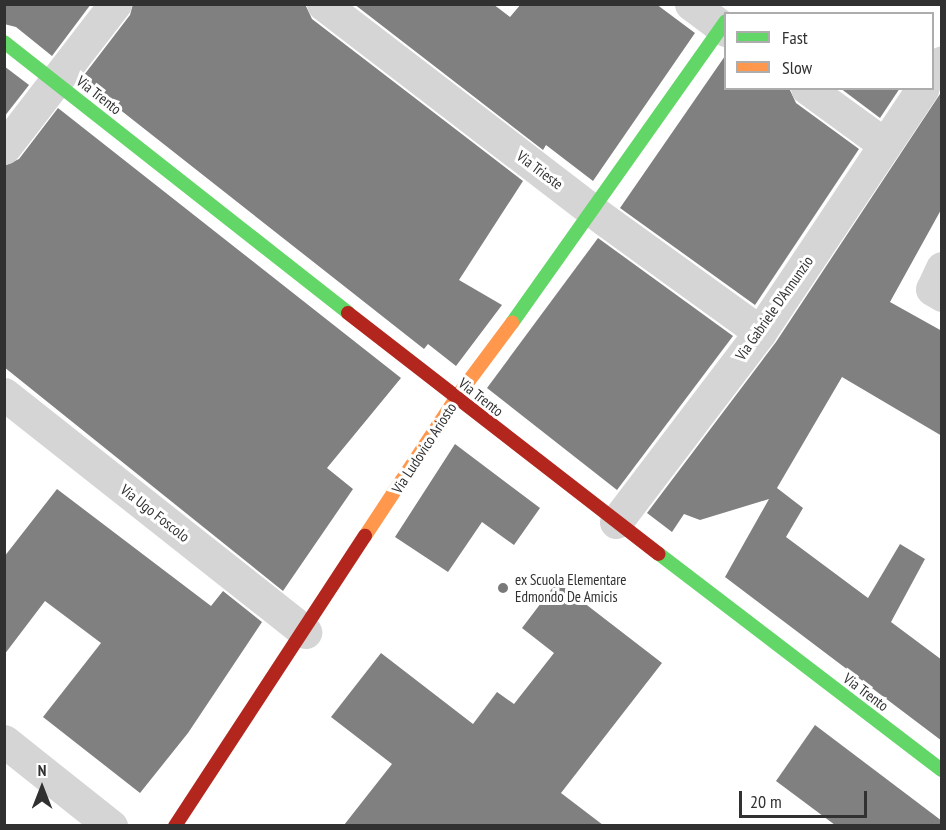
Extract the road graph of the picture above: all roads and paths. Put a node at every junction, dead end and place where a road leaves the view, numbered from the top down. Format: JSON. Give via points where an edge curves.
{"nodes":[{"id":1,"x":115,"y":4,"type":"edge"},
{"id":2,"x":323,"y":4,"type":"edge"},
{"id":3,"x":691,"y":4,"type":"edge"},
{"id":4,"x":724,"y":17,"type":"edge"},
{"id":5,"x":724,"y":25,"type":"edge"},
{"id":6,"x":4,"y":42,"type":"edge"},
{"id":7,"x":56,"y":82,"type":"junction"},
{"id":8,"x":810,"y":90,"type":"edge"},
{"id":9,"x":922,"y":90,"type":"edge"},
{"id":10,"x":884,"y":144,"type":"junction"},
{"id":11,"x":4,"y":148,"type":"edge"},
{"id":12,"x":594,"y":212,"type":"junction"},
{"id":13,"x":942,"y":268,"type":"edge"},
{"id":14,"x":942,"y":295,"type":"edge"},
{"id":15,"x":760,"y":332,"type":"junction"},
{"id":16,"x":4,"y":394,"type":"edge"},
{"id":17,"x":456,"y":399,"type":"junction"},
{"id":18,"x":616,"y":522,"type":"junction"},
{"id":19,"x":305,"y":632,"type":"junction"},
{"id":20,"x":4,"y":741,"type":"edge"},
{"id":21,"x":942,"y":770,"type":"edge"},
{"id":22,"x":111,"y":825,"type":"edge"},
{"id":23,"x":175,"y":825,"type":"edge"}],
"edges":[{"from":1,"to":7,"type":"street"},
{"from":2,"to":12,"type":"street","name":"Via Trieste"},
{"from":3,"to":4,"type":"street"},
{"from":5,"to":12,"type":"street","name":"Via Ludovico Ariosto"},
{"from":6,"to":7,"type":"street","name":"Via Trento"},
{"from":7,"to":11,"type":"street"},
{"from":7,"to":17,"type":"street","name":"Via Trento"},
{"from":8,"to":10,"type":"street"},
{"from":9,"to":10,"type":"street","name":"Via Gabriele D'Annunzio"},
{"from":10,"to":15,"type":"street","name":"Via Gabriele D'Annunzio"},
{"from":12,"to":15,"type":"street","name":"Via Trieste"},
{"from":12,"to":17,"type":"street","name":"Via Ludovico Ariosto"},
{"from":13,"to":14,"type":"street","via":[[932,289]]},
{"from":15,"to":18,"type":"street","name":"Via Gabriele D'Annunzio"},
{"from":16,"to":19,"type":"street","name":"Via Ugo Foscolo"},
{"from":17,"to":18,"type":"street","name":"Via Trento"},
{"from":17,"to":19,"type":"street","name":"Via Ludovico Ariosto"},
{"from":18,"to":21,"type":"street","name":"Via Trento"},
{"from":19,"to":23,"type":"street","name":"Via Ludovico Ariosto"},
{"from":20,"to":22,"type":"street"}]}
